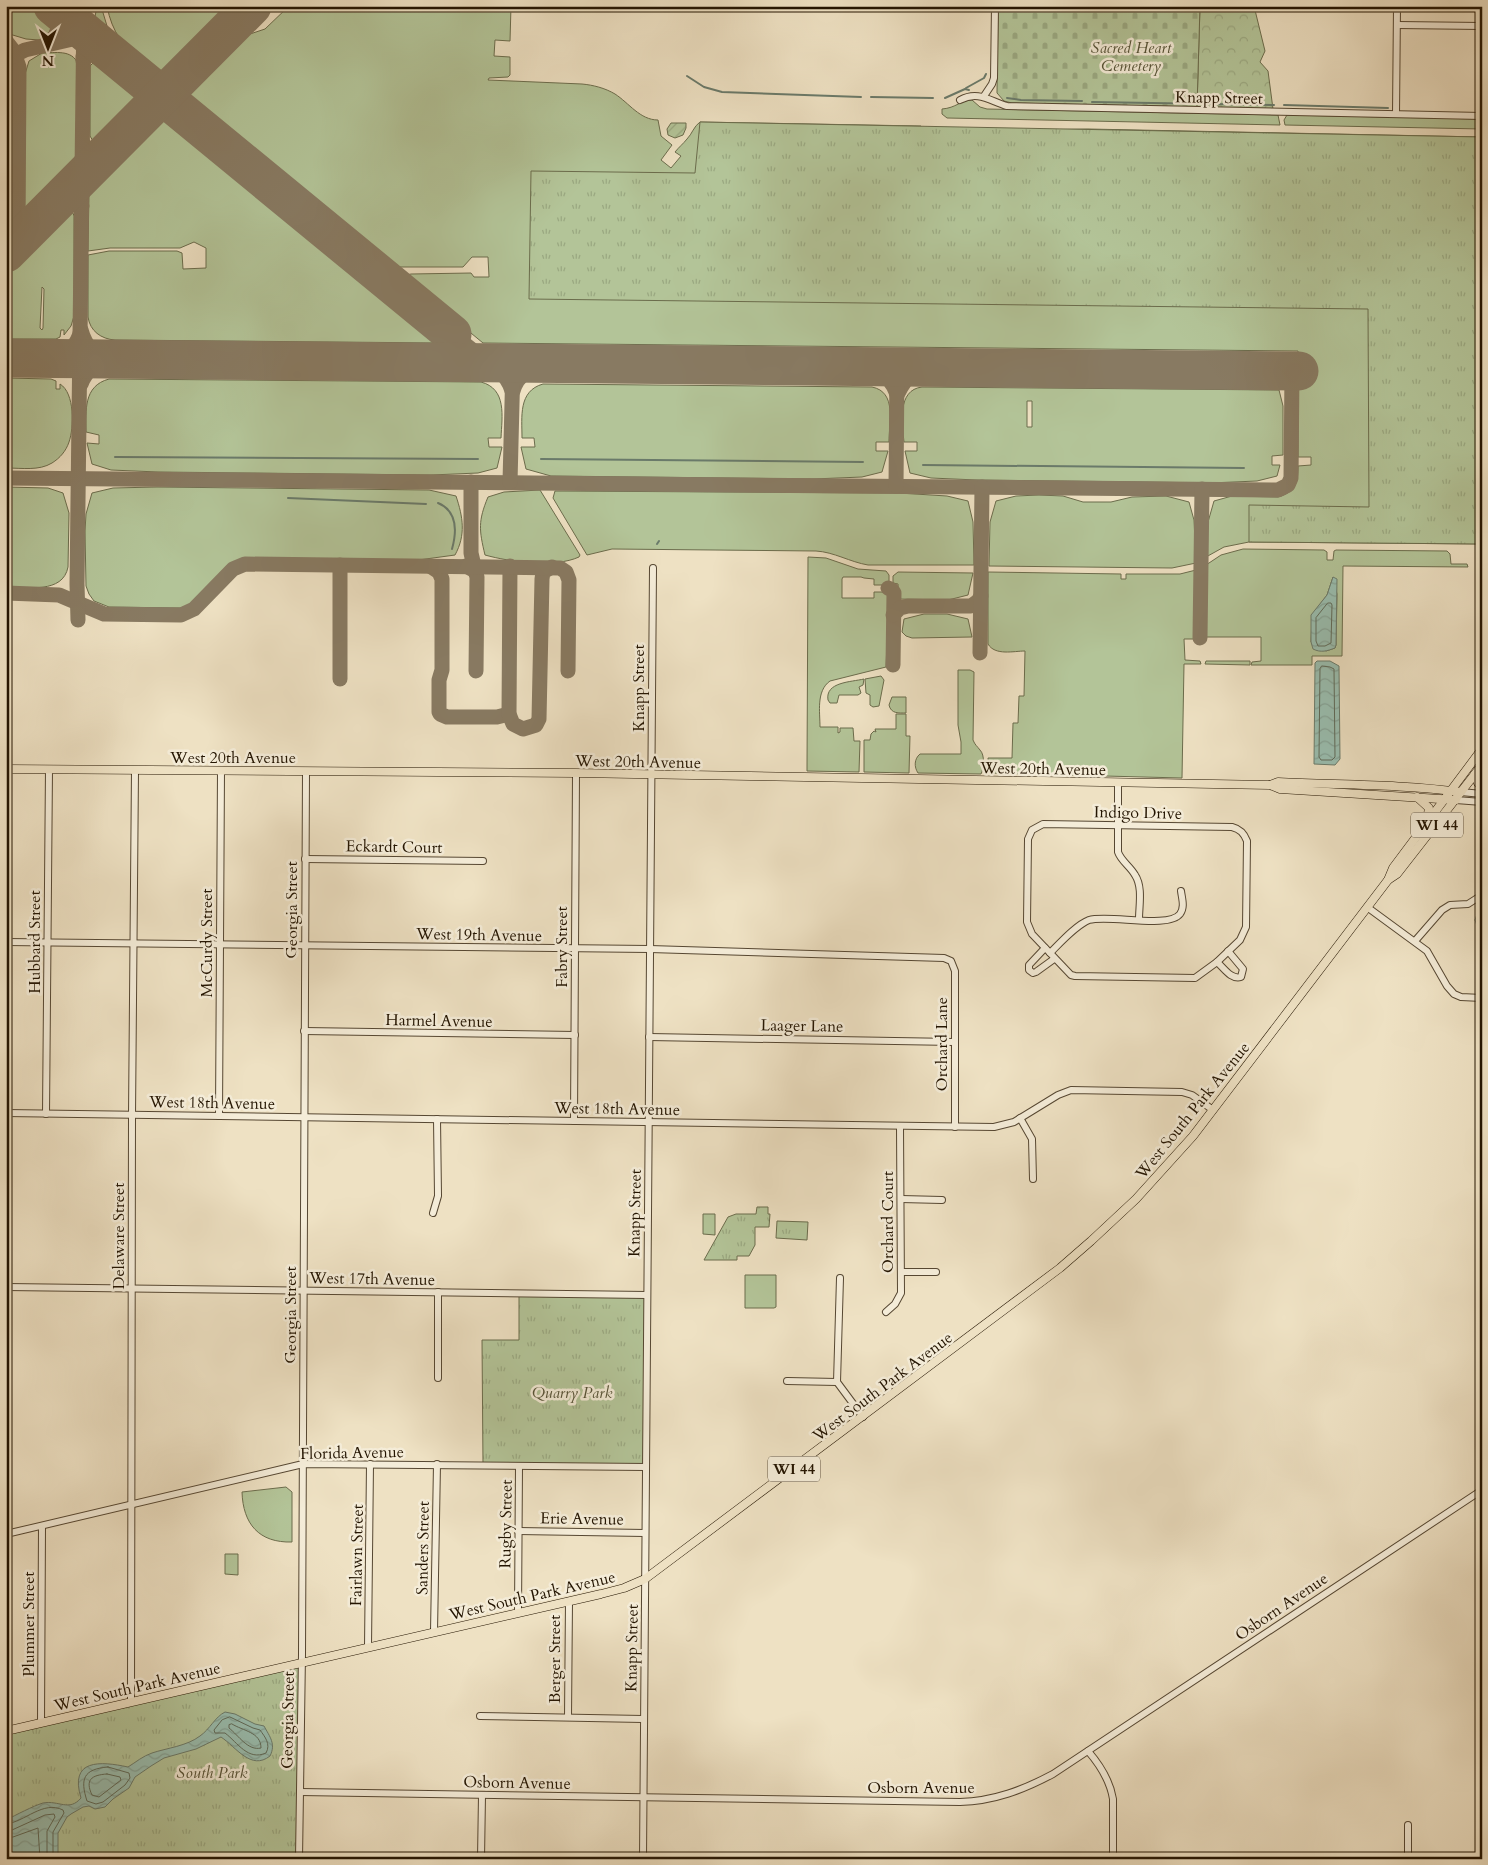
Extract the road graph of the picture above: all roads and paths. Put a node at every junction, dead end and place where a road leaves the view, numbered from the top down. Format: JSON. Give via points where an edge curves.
{"nodes":[{"id":1,"x":995,"y":6,"type":"edge"},
{"id":2,"x":1397,"y":6,"type":"edge"},
{"id":3,"x":1397,"y":25,"type":"junction"},
{"id":4,"x":1482,"y":26,"type":"edge"},
{"id":5,"x":984,"y":96,"type":"junction"},
{"id":6,"x":960,"y":100,"type":"dead end"},
{"id":7,"x":1396,"y":114,"type":"junction"},
{"id":8,"x":1482,"y":116,"type":"edge"},
{"id":9,"x":653,"y":568,"type":"dead end"},
{"id":10,"x":1482,"y":749,"type":"edge"},
{"id":11,"x":1482,"y":766,"type":"edge"},
{"id":12,"x":6,"y":769,"type":"edge"},
{"id":13,"x":49,"y":769,"type":"junction"},
{"id":14,"x":135,"y":770,"type":"junction"},
{"id":15,"x":221,"y":770,"type":"junction"},
{"id":16,"x":306,"y":771,"type":"junction"},
{"id":17,"x":576,"y":773,"type":"junction"},
{"id":18,"x":1475,"y":774,"type":"junction"},
{"id":19,"x":652,"y":775,"type":"junction"},
{"id":20,"x":1118,"y":783,"type":"junction"},
{"id":21,"x":1270,"y":786,"type":"junction"},
{"id":22,"x":1482,"y":787,"type":"edge"},
{"id":23,"x":1450,"y":791,"type":"junction"},
{"id":24,"x":1461,"y":792,"type":"junction"},
{"id":25,"x":1482,"y":794,"type":"edge"},
{"id":26,"x":1417,"y":797,"type":"junction"},
{"id":27,"x":1444,"y":799,"type":"junction"},
{"id":28,"x":1456,"y":800,"type":"junction"},
{"id":29,"x":1482,"y":802,"type":"edge"},
{"id":30,"x":1426,"y":822,"type":"junction"},
{"id":31,"x":1117,"y":825,"type":"junction"},
{"id":32,"x":305,"y":859,"type":"junction"},
{"id":33,"x":483,"y":861,"type":"dead end"},
{"id":34,"x":1388,"y":880,"type":"junction"},
{"id":35,"x":1181,"y":891,"type":"dead end"},
{"id":36,"x":1482,"y":895,"type":"edge"},
{"id":37,"x":1367,"y":907,"type":"junction"},
{"id":38,"x":1139,"y":919,"type":"junction"},
{"id":39,"x":1416,"y":941,"type":"junction"},
{"id":40,"x":6,"y":942,"type":"edge"},
{"id":41,"x":48,"y":942,"type":"junction"},
{"id":42,"x":134,"y":943,"type":"junction"},
{"id":43,"x":220,"y":944,"type":"junction"},
{"id":44,"x":305,"y":945,"type":"junction"},
{"id":45,"x":575,"y":948,"type":"junction"},
{"id":46,"x":650,"y":949,"type":"junction"},
{"id":47,"x":1047,"y":950,"type":"junction"},
{"id":48,"x":1228,"y":951,"type":"junction"},
{"id":49,"x":1054,"y":959,"type":"junction"},
{"id":50,"x":950,"y":961,"type":"joint"},
{"id":51,"x":1217,"y":962,"type":"junction"},
{"id":52,"x":1482,"y":998,"type":"edge"},
{"id":53,"x":304,"y":1031,"type":"junction"},
{"id":54,"x":575,"y":1035,"type":"junction"},
{"id":55,"x":649,"y":1037,"type":"junction"},
{"id":56,"x":954,"y":1042,"type":"junction"},
{"id":57,"x":1213,"y":1110,"type":"junction"},
{"id":58,"x":6,"y":1113,"type":"edge"},
{"id":59,"x":46,"y":1114,"type":"junction"},
{"id":60,"x":132,"y":1115,"type":"junction"},
{"id":61,"x":219,"y":1116,"type":"junction"},
{"id":62,"x":305,"y":1117,"type":"junction"},
{"id":63,"x":1020,"y":1118,"type":"junction"},
{"id":64,"x":437,"y":1119,"type":"junction"},
{"id":65,"x":574,"y":1121,"type":"junction"},
{"id":66,"x":649,"y":1122,"type":"junction"},
{"id":67,"x":900,"y":1127,"type":"junction"},
{"id":68,"x":955,"y":1128,"type":"junction"},
{"id":69,"x":1033,"y":1179,"type":"dead end"},
{"id":70,"x":901,"y":1199,"type":"junction"},
{"id":71,"x":942,"y":1200,"type":"dead end"},
{"id":72,"x":433,"y":1213,"type":"dead end"},
{"id":73,"x":901,"y":1272,"type":"junction"},
{"id":74,"x":936,"y":1272,"type":"dead end"},
{"id":75,"x":840,"y":1278,"type":"dead end"},
{"id":76,"x":6,"y":1287,"type":"edge"},
{"id":77,"x":132,"y":1288,"type":"junction"},
{"id":78,"x":304,"y":1291,"type":"junction"},
{"id":79,"x":438,"y":1292,"type":"junction"},
{"id":80,"x":647,"y":1294,"type":"junction"},
{"id":81,"x":886,"y":1312,"type":"dead end"},
{"id":82,"x":438,"y":1378,"type":"dead end"},
{"id":83,"x":787,"y":1381,"type":"dead end"},
{"id":84,"x":837,"y":1382,"type":"junction"},
{"id":85,"x":863,"y":1417,"type":"junction"},
{"id":86,"x":303,"y":1464,"type":"junction"},
{"id":87,"x":370,"y":1464,"type":"junction"},
{"id":88,"x":437,"y":1464,"type":"junction"},
{"id":89,"x":519,"y":1466,"type":"junction"},
{"id":90,"x":646,"y":1467,"type":"junction"},
{"id":91,"x":1482,"y":1490,"type":"edge"},
{"id":92,"x":131,"y":1504,"type":"junction"},
{"id":93,"x":42,"y":1526,"type":"junction"},
{"id":94,"x":518,"y":1531,"type":"junction"},
{"id":95,"x":645,"y":1533,"type":"junction"},
{"id":96,"x":6,"y":1534,"type":"edge"},
{"id":97,"x":646,"y":1579,"type":"junction"},
{"id":98,"x":569,"y":1601,"type":"junction"},
{"id":99,"x":518,"y":1613,"type":"junction"},
{"id":100,"x":434,"y":1632,"type":"junction"},
{"id":101,"x":368,"y":1647,"type":"junction"},
{"id":102,"x":302,"y":1662,"type":"junction"},
{"id":103,"x":131,"y":1702,"type":"junction"},
{"id":104,"x":480,"y":1716,"type":"dead end"},
{"id":105,"x":568,"y":1717,"type":"junction"},
{"id":106,"x":643,"y":1719,"type":"junction"},
{"id":107,"x":41,"y":1723,"type":"junction"},
{"id":108,"x":6,"y":1731,"type":"edge"},
{"id":109,"x":1088,"y":1751,"type":"junction"},
{"id":110,"x":300,"y":1792,"type":"junction"},
{"id":111,"x":482,"y":1795,"type":"junction"},
{"id":112,"x":643,"y":1798,"type":"junction"},
{"id":113,"x":1408,"y":1825,"type":"dead end"},
{"id":114,"x":299,"y":1859,"type":"edge"},
{"id":115,"x":480,"y":1859,"type":"edge"},
{"id":116,"x":643,"y":1859,"type":"edge"},
{"id":117,"x":1113,"y":1859,"type":"edge"},
{"id":118,"x":1408,"y":1859,"type":"edge"}],
"edges":[{"from":1,"to":5,"type":"street","via":[[994,78]]},
{"from":2,"to":3,"type":"street"},
{"from":3,"to":4,"type":"street"},
{"from":3,"to":7,"type":"street"},
{"from":5,"to":6,"type":"street","via":[[970,95]]},
{"from":5,"to":7,"type":"street","name":"Knapp Street","via":[[1007,106]]},
{"from":7,"to":8,"type":"street","name":"Knapp Street"},
{"from":9,"to":19,"type":"street","name":"Knapp Street"},
{"from":10,"to":23,"type":"main road","name":"West South Park Avenue","number":"WI 44"},
{"from":11,"to":18,"type":"main road","name":"West South Park Avenue","number":"WI 44"},
{"from":12,"to":13,"type":"main road","name":"West 20th Avenue"},
{"from":13,"to":14,"type":"main road","name":"West 20th Avenue"},
{"from":13,"to":41,"type":"street","name":"Hubbard Street"},
{"from":14,"to":15,"type":"main road","name":"West 20th Avenue"},
{"from":14,"to":42,"type":"street","name":"Delaware Street"},
{"from":15,"to":16,"type":"main road","name":"West 20th Avenue"},
{"from":15,"to":43,"type":"street","name":"McCurdy Street"},
{"from":16,"to":17,"type":"main road","name":"West 20th Avenue"},
{"from":16,"to":32,"type":"street","name":"Georgia Street"},
{"from":17,"to":19,"type":"main road","name":"West 20th Avenue"},
{"from":17,"to":45,"type":"street","name":"Fabry Street"},
{"from":18,"to":22,"type":"main road"},
{"from":18,"to":24,"type":"main road","name":"West South Park Avenue","number":"WI 44"},
{"from":19,"to":20,"type":"main road","name":"West 20th Avenue"},
{"from":19,"to":46,"type":"street","name":"Knapp Street"},
{"from":20,"to":21,"type":"main road","name":"West 20th Avenue"},
{"from":20,"to":31,"type":"street"},
{"from":21,"to":23,"type":"main road","name":"West 20th Avenue","via":[[1278,782]]},
{"from":21,"to":26,"type":"main road","name":"West 20th Avenue"},
{"from":23,"to":24,"type":"main road","name":"West 20th Avenue"},
{"from":23,"to":27,"type":"main road","name":"West South Park Avenue","number":"WI 44"},
{"from":24,"to":25,"type":"street","name":"West 20th Avenue"},
{"from":24,"to":28,"type":"main road","name":"West South Park Avenue","number":"WI 44"},
{"from":26,"to":27,"type":"main road","name":"West 20th Avenue"},
{"from":26,"to":30,"type":"main road","via":[[1429,808]]},
{"from":27,"to":28,"type":"main road","name":"West 20th Avenue"},
{"from":27,"to":30,"type":"main road","name":"West South Park Avenue","number":"WI 44"},
{"from":28,"to":29,"type":"street","name":"West 20th Avenue"},
{"from":28,"to":34,"type":"main road","name":"West South Park Avenue","number":"WI 44","via":[[1397,874]]},
{"from":30,"to":34,"type":"main road","name":"West South Park Avenue","number":"WI 44"},
{"from":31,"to":38,"type":"street","via":[[1119,856],[1138,881]]},
{"from":31,"to":47,"type":"street","name":"Indigo Drive","via":[[1043,824],[1032,830],[1028,839],[1027,922],[1032,934]]},
{"from":31,"to":48,"type":"street","name":"Indigo Drive","via":[[1232,827],[1242,832],[1247,841],[1246,927],[1242,937]]},
{"from":32,"to":33,"type":"street","name":"Eckardt Court"},
{"from":32,"to":44,"type":"street","name":"Georgia Street"},
{"from":34,"to":37,"type":"main road","name":"West South Park Avenue","number":"WI 44"},
{"from":35,"to":38,"type":"street","via":[[1182,908],[1175,918],[1167,921]]},
{"from":36,"to":39,"type":"street","via":[[1468,904],[1450,905],[1442,910]]},
{"from":37,"to":39,"type":"street"},
{"from":37,"to":57,"type":"main road","name":"West South Park Avenue","number":"WI 44"},
{"from":38,"to":47,"type":"street","via":[[1087,921]]},
{"from":39,"to":52,"type":"street","via":[[1432,957],[1454,994]]},
{"from":40,"to":41,"type":"street","name":"West 19th Avenue"},
{"from":41,"to":42,"type":"street","name":"West 19th Avenue"},
{"from":41,"to":59,"type":"street","name":"Hubbard Street"},
{"from":42,"to":43,"type":"street","name":"West 19th Avenue"},
{"from":42,"to":60,"type":"street","name":"Delaware Street"},
{"from":43,"to":44,"type":"street","name":"West 19th Avenue"},
{"from":43,"to":61,"type":"street","name":"McCurdy Street"},
{"from":44,"to":45,"type":"street","name":"West 19th Avenue"},
{"from":44,"to":53,"type":"street","name":"Georgia Street"},
{"from":45,"to":46,"type":"street","name":"West 19th Avenue"},
{"from":45,"to":54,"type":"street","name":"Fabry Street"},
{"from":46,"to":50,"type":"street","name":"West 19th Avenue","via":[[944,958]]},
{"from":46,"to":55,"type":"street","name":"Knapp Street"},
{"from":47,"to":49,"type":"street","name":"Indigo Drive"},
{"from":47,"to":49,"type":"street","via":[[1029,965],[1029,970],[1034,973]]},
{"from":48,"to":51,"type":"street","name":"Indigo Drive"},
{"from":48,"to":51,"type":"street","via":[[1243,969],[1241,977],[1233,977]]},
{"from":49,"to":51,"type":"street","name":"Indigo Drive","via":[[1076,976],[1180,979],[1200,976]]},
{"from":50,"to":56,"type":"street","name":"Orchard Lane","via":[[955,970]]},
{"from":53,"to":54,"type":"street","name":"Harmel Avenue"},
{"from":53,"to":62,"type":"street","name":"Georgia Street"},
{"from":54,"to":65,"type":"street","name":"Fabry Street"},
{"from":55,"to":56,"type":"street","name":"Laager Lane"},
{"from":55,"to":66,"type":"street","name":"Knapp Street"},
{"from":56,"to":68,"type":"street","name":"Orchard Lane"},
{"from":57,"to":63,"type":"street","name":"West 18th Avenue","via":[[1182,1092],[1078,1090],[1058,1094]]},
{"from":57,"to":85,"type":"main road","name":"West South Park Avenue","number":"WI 44","via":[[1155,1180],[1092,1242]]},
{"from":58,"to":59,"type":"street","name":"West 18th Avenue"},
{"from":59,"to":60,"type":"street","name":"West 18th Avenue"},
{"from":60,"to":61,"type":"street","name":"West 18th Avenue"},
{"from":60,"to":77,"type":"street","name":"Delaware Street"},
{"from":61,"to":62,"type":"street","name":"West 18th Avenue"},
{"from":62,"to":64,"type":"street","name":"West 18th Avenue"},
{"from":62,"to":78,"type":"street","name":"Georgia Street"},
{"from":63,"to":68,"type":"street","name":"West 18th Avenue","via":[[1001,1127]]},
{"from":63,"to":69,"type":"street","via":[[1032,1139]]},
{"from":64,"to":65,"type":"street","name":"West 18th Avenue"},
{"from":64,"to":72,"type":"street","via":[[438,1196]]},
{"from":65,"to":66,"type":"street","name":"West 18th Avenue"},
{"from":66,"to":67,"type":"street","name":"West 18th Avenue"},
{"from":66,"to":80,"type":"street","name":"Knapp Street"},
{"from":67,"to":68,"type":"street","name":"West 18th Avenue"},
{"from":67,"to":70,"type":"street","name":"Orchard Court"},
{"from":70,"to":71,"type":"street"},
{"from":70,"to":73,"type":"street","name":"Orchard Court"},
{"from":73,"to":74,"type":"street"},
{"from":73,"to":81,"type":"street","name":"Orchard Court","via":[[899,1297]]},
{"from":75,"to":84,"type":"street"},
{"from":76,"to":77,"type":"street","name":"West 17th Avenue"},
{"from":77,"to":78,"type":"street","name":"West 17th Avenue"},
{"from":77,"to":92,"type":"street","name":"Delaware Street"},
{"from":78,"to":79,"type":"street","name":"West 17th Avenue"},
{"from":78,"to":86,"type":"street","name":"Georgia Street"},
{"from":79,"to":80,"type":"street","name":"West 17th Avenue"},
{"from":79,"to":82,"type":"street"},
{"from":80,"to":90,"type":"street","name":"Knapp Street"},
{"from":83,"to":84,"type":"street"},
{"from":84,"to":85,"type":"street"},
{"from":85,"to":97,"type":"main road","name":"West South Park Avenue","number":"WI 44"},
{"from":86,"to":87,"type":"street","name":"Florida Avenue"},
{"from":86,"to":92,"type":"street","name":"Florida Avenue"},
{"from":86,"to":102,"type":"street","name":"Georgia Street"},
{"from":87,"to":88,"type":"street","name":"Florida Avenue"},
{"from":87,"to":101,"type":"street","name":"Fairlawn Street"},
{"from":88,"to":89,"type":"street","name":"Florida Avenue"},
{"from":88,"to":100,"type":"street","name":"Sanders Street"},
{"from":89,"to":90,"type":"street","name":"Florida Avenue"},
{"from":89,"to":94,"type":"street","name":"Rugby Street"},
{"from":90,"to":95,"type":"street","name":"Knapp Street"},
{"from":91,"to":109,"type":"street","name":"Osborn Avenue"},
{"from":92,"to":93,"type":"street","name":"Florida Avenue"},
{"from":92,"to":103,"type":"street","name":"Delaware Street"},
{"from":93,"to":96,"type":"street","name":"Florida Avenue"},
{"from":93,"to":107,"type":"street","name":"Plummer Street"},
{"from":94,"to":95,"type":"street","name":"Erie Avenue"},
{"from":94,"to":99,"type":"street","name":"Rugby Street"},
{"from":95,"to":97,"type":"street","name":"Knapp Street"},
{"from":97,"to":98,"type":"main road","name":"West South Park Avenue","number":"WI 44","via":[[624,1588]]},
{"from":97,"to":106,"type":"street","name":"Knapp Street"},
{"from":98,"to":99,"type":"main road","name":"West South Park Avenue","number":"WI 44"},
{"from":98,"to":105,"type":"street","name":"Berger Street"},
{"from":99,"to":100,"type":"main road","name":"West South Park Avenue","number":"WI 44"},
{"from":100,"to":101,"type":"main road","name":"West South Park Avenue","number":"WI 44"},
{"from":101,"to":102,"type":"main road","name":"West South Park Avenue","number":"WI 44"},
{"from":102,"to":103,"type":"main road","name":"West South Park Avenue","number":"WI 44"},
{"from":102,"to":110,"type":"street","name":"Georgia Street"},
{"from":103,"to":107,"type":"main road","name":"West South Park Avenue","number":"WI 44"},
{"from":104,"to":105,"type":"street"},
{"from":105,"to":106,"type":"street"},
{"from":106,"to":112,"type":"street","name":"Knapp Street"},
{"from":107,"to":108,"type":"main road","name":"West South Park Avenue","number":"WI 44"},
{"from":109,"to":112,"type":"street","name":"Osborn Avenue","via":[[1027,1788],[971,1802]]},
{"from":109,"to":117,"type":"street","via":[[1111,1789]]},
{"from":110,"to":111,"type":"street","name":"Osborn Avenue"},
{"from":110,"to":114,"type":"street","name":"Georgia Street"},
{"from":111,"to":112,"type":"street","name":"Osborn Avenue"},
{"from":111,"to":115,"type":"street"},
{"from":112,"to":116,"type":"street","name":"Knapp Street"},
{"from":113,"to":118,"type":"street"}]}
